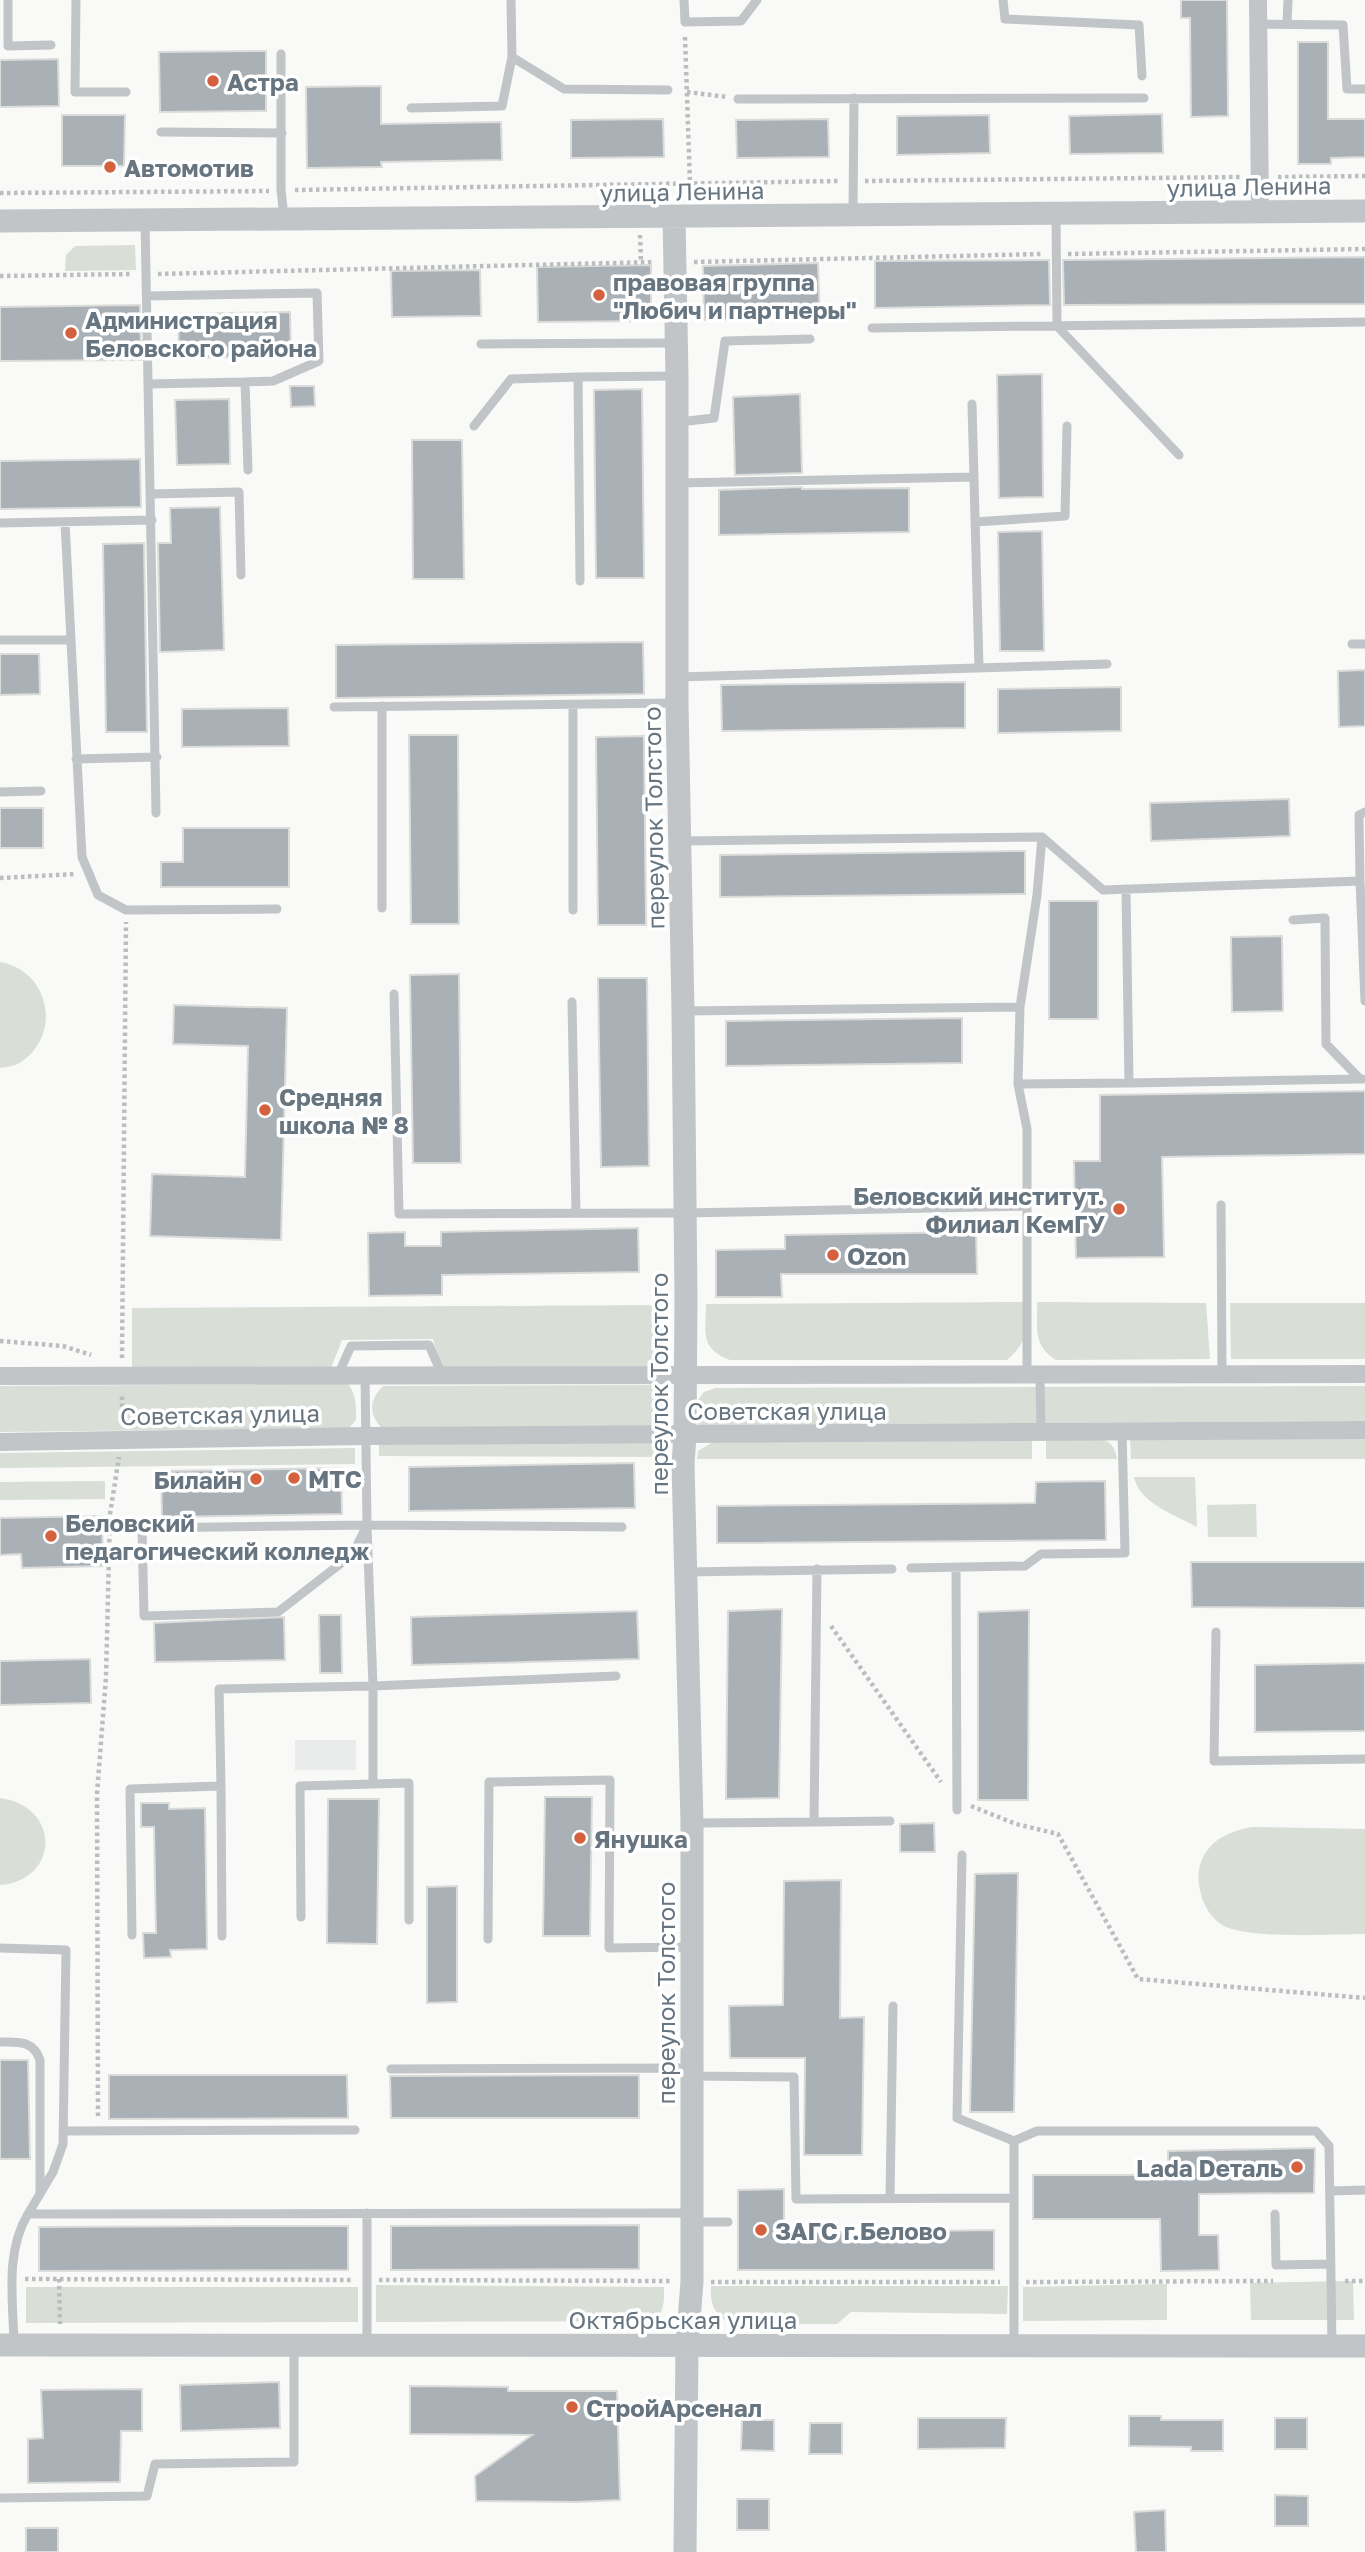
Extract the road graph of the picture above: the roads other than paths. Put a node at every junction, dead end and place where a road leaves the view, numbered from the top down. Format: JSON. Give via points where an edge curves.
{"nodes":[{"id":1,"x":8,"y":0,"type":"edge"},
{"id":2,"x":75,"y":0,"type":"edge"},
{"id":3,"x":511,"y":0,"type":"edge"},
{"id":4,"x":684,"y":0,"type":"edge"},
{"id":5,"x":757,"y":0,"type":"edge"},
{"id":6,"x":1003,"y":0,"type":"edge"},
{"id":7,"x":1258,"y":0,"type":"edge"},
{"id":8,"x":1287,"y":0,"type":"edge"},
{"id":9,"x":1258,"y":24,"type":"junction"},
{"id":10,"x":1287,"y":24,"type":"junction"},
{"id":11,"x":51,"y":45,"type":"dead end"},
{"id":12,"x":281,"y":54,"type":"dead end"},
{"id":13,"x":512,"y":57,"type":"junction"},
{"id":14,"x":1142,"y":76,"type":"dead end"},
{"id":15,"x":1365,"y":89,"type":"edge"},
{"id":16,"x":668,"y":90,"type":"road end"},
{"id":17,"x":127,"y":92,"type":"dead end"},
{"id":18,"x":1144,"y":97,"type":"dead end"},
{"id":19,"x":738,"y":99,"type":"road end"},
{"id":20,"x":854,"y":99,"type":"junction"},
{"id":21,"x":411,"y":108,"type":"dead end"},
{"id":22,"x":161,"y":132,"type":"dead end"},
{"id":23,"x":282,"y":133,"type":"junction"},
{"id":24,"x":1261,"y":211,"type":"junction"},
{"id":25,"x":1365,"y":211,"type":"edge"},
{"id":26,"x":1056,"y":215,"type":"junction"},
{"id":27,"x":853,"y":216,"type":"junction"},
{"id":28,"x":674,"y":217,"type":"junction"},
{"id":29,"x":284,"y":219,"type":"junction"},
{"id":30,"x":145,"y":220,"type":"junction"},
{"id":31,"x":0,"y":221,"type":"edge"},
{"id":32,"x":147,"y":296,"type":"junction"},
{"id":33,"x":1365,"y":322,"type":"edge"},
{"id":34,"x":1057,"y":326,"type":"junction"},
{"id":35,"x":872,"y":328,"type":"dead end"},
{"id":36,"x":810,"y":339,"type":"dead end"},
{"id":37,"x":676,"y":342,"type":"junction"},
{"id":38,"x":481,"y":344,"type":"dead end"},
{"id":39,"x":677,"y":376,"type":"junction"},
{"id":40,"x":579,"y":377,"type":"junction"},
{"id":41,"x":245,"y":382,"type":"junction"},
{"id":42,"x":149,"y":384,"type":"junction"},
{"id":43,"x":972,"y":404,"type":"dead end"},
{"id":44,"x":677,"y":422,"type":"junction"},
{"id":45,"x":1067,"y":425,"type":"dead end"},
{"id":46,"x":474,"y":426,"type":"dead end"},
{"id":47,"x":1179,"y":455,"type":"dead end"},
{"id":48,"x":248,"y":470,"type":"dead end"},
{"id":49,"x":974,"y":477,"type":"junction"},
{"id":50,"x":677,"y":484,"type":"junction"},
{"id":51,"x":151,"y":494,"type":"junction"},
{"id":52,"x":152,"y":520,"type":"junction"},
{"id":53,"x":65,"y":522,"type":"junction"},
{"id":54,"x":975,"y":522,"type":"junction"},
{"id":55,"x":0,"y":523,"type":"edge"},
{"id":56,"x":241,"y":575,"type":"dead end"},
{"id":57,"x":580,"y":581,"type":"dead end"},
{"id":58,"x":0,"y":640,"type":"edge"},
{"id":59,"x":70,"y":640,"type":"junction"},
{"id":60,"x":1352,"y":644,"type":"dead end"},
{"id":61,"x":1365,"y":644,"type":"edge"},
{"id":62,"x":1107,"y":664,"type":"dead end"},
{"id":63,"x":979,"y":668,"type":"junction"},
{"id":64,"x":676,"y":677,"type":"junction"},
{"id":65,"x":677,"y":703,"type":"junction"},
{"id":66,"x":573,"y":704,"type":"junction"},
{"id":67,"x":382,"y":706,"type":"junction"},
{"id":68,"x":334,"y":707,"type":"dead end"},
{"id":69,"x":157,"y":757,"type":"junction"},
{"id":70,"x":76,"y":759,"type":"junction"},
{"id":71,"x":41,"y":791,"type":"dead end"},
{"id":72,"x":0,"y":792,"type":"edge"},
{"id":73,"x":1365,"y":812,"type":"edge"},
{"id":74,"x":156,"y":813,"type":"dead end"},
{"id":75,"x":1042,"y":837,"type":"junction"},
{"id":76,"x":680,"y":841,"type":"junction"},
{"id":77,"x":1360,"y":881,"type":"junction"},
{"id":78,"x":1126,"y":889,"type":"junction"},
{"id":79,"x":382,"y":908,"type":"dead end"},
{"id":80,"x":277,"y":909,"type":"dead end"},
{"id":81,"x":573,"y":910,"type":"dead end"},
{"id":82,"x":1293,"y":920,"type":"dead end"},
{"id":83,"x":394,"y":994,"type":"dead end"},
{"id":84,"x":1365,"y":1001,"type":"edge"},
{"id":85,"x":572,"y":1002,"type":"dead end"},
{"id":86,"x":1020,"y":1007,"type":"junction"},
{"id":87,"x":683,"y":1011,"type":"junction"},
{"id":88,"x":1363,"y":1079,"type":"edge"},
{"id":89,"x":1129,"y":1083,"type":"junction"},
{"id":90,"x":1018,"y":1084,"type":"junction"},
{"id":91,"x":1221,"y":1205,"type":"dead end"},
{"id":92,"x":1027,"y":1206,"type":"junction"},
{"id":93,"x":576,"y":1213,"type":"junction"},
{"id":94,"x":685,"y":1213,"type":"junction"},
{"id":95,"x":686,"y":1374,"type":"junction"},
{"id":96,"x":1034,"y":1374,"type":"junction"},
{"id":97,"x":1222,"y":1374,"type":"junction"},
{"id":98,"x":1365,"y":1374,"type":"edge"},
{"id":99,"x":338,"y":1375,"type":"junction"},
{"id":100,"x":365,"y":1375,"type":"junction"},
{"id":101,"x":442,"y":1375,"type":"junction"},
{"id":102,"x":0,"y":1376,"type":"edge"},
{"id":103,"x":1365,"y":1430,"type":"edge"},
{"id":104,"x":1122,"y":1431,"type":"junction"},
{"id":105,"x":1041,"y":1432,"type":"junction"},
{"id":106,"x":366,"y":1436,"type":"junction"},
{"id":107,"x":685,"y":1436,"type":"junction"},
{"id":108,"x":0,"y":1443,"type":"edge"},
{"id":109,"x":367,"y":1525,"type":"junction"},
{"id":110,"x":622,"y":1527,"type":"dead end"},
{"id":111,"x":956,"y":1567,"type":"junction"},
{"id":112,"x":911,"y":1568,"type":"dead end"},
{"id":113,"x":817,"y":1569,"type":"junction"},
{"id":114,"x":892,"y":1569,"type":"dead end"},
{"id":115,"x":685,"y":1572,"type":"junction"},
{"id":116,"x":1216,"y":1632,"type":"dead end"},
{"id":117,"x":616,"y":1676,"type":"dead end"},
{"id":118,"x":373,"y":1686,"type":"junction"},
{"id":119,"x":1365,"y":1759,"type":"edge"},
{"id":120,"x":373,"y":1784,"type":"junction"},
{"id":121,"x":220,"y":1786,"type":"junction"},
{"id":122,"x":957,"y":1810,"type":"dead end"},
{"id":123,"x":890,"y":1821,"type":"dead end"},
{"id":124,"x":692,"y":1822,"type":"junction"},
{"id":125,"x":814,"y":1822,"type":"junction"},
{"id":126,"x":962,"y":1855,"type":"dead end"},
{"id":127,"x":301,"y":1917,"type":"dead end"},
{"id":128,"x":409,"y":1920,"type":"dead end"},
{"id":129,"x":132,"y":1935,"type":"dead end"},
{"id":130,"x":222,"y":1936,"type":"dead end"},
{"id":131,"x":488,"y":1939,"type":"dead end"},
{"id":132,"x":692,"y":1947,"type":"junction"},
{"id":133,"x":0,"y":1948,"type":"edge"},
{"id":134,"x":893,"y":2006,"type":"dead end"},
{"id":135,"x":0,"y":2042,"type":"edge"},
{"id":136,"x":391,"y":2069,"type":"dead end"},
{"id":137,"x":692,"y":2072,"type":"junction"},
{"id":138,"x":355,"y":2130,"type":"dead end"},
{"id":139,"x":64,"y":2131,"type":"junction"},
{"id":140,"x":1014,"y":2141,"type":"junction"},
{"id":141,"x":1365,"y":2190,"type":"edge"},
{"id":142,"x":1330,"y":2191,"type":"junction"},
{"id":143,"x":40,"y":2193,"type":"junction"},
{"id":144,"x":890,"y":2199,"type":"junction"},
{"id":145,"x":1014,"y":2199,"type":"junction"},
{"id":146,"x":367,"y":2213,"type":"junction"},
{"id":147,"x":28,"y":2214,"type":"junction"},
{"id":148,"x":1275,"y":2214,"type":"dead end"},
{"id":149,"x":691,"y":2217,"type":"junction"},
{"id":150,"x":728,"y":2222,"type":"dead end"},
{"id":151,"x":1331,"y":2264,"type":"junction"},
{"id":152,"x":7,"y":2345,"type":"edge"},
{"id":153,"x":294,"y":2345,"type":"junction"},
{"id":154,"x":367,"y":2345,"type":"junction"},
{"id":155,"x":687,"y":2346,"type":"junction"},
{"id":156,"x":1014,"y":2346,"type":"junction"},
{"id":157,"x":1332,"y":2346,"type":"junction"},
{"id":158,"x":1365,"y":2346,"type":"edge"},
{"id":159,"x":0,"y":2498,"type":"edge"},
{"id":160,"x":685,"y":2552,"type":"edge"}],
"edges":[{"from":1,"to":11,"type":"lane","via":[[8,46]]},
{"from":2,"to":17,"type":"lane","via":[[75,92]]},
{"from":3,"to":13,"type":"lane"},
{"from":4,"to":5,"type":"lane","via":[[685,22],[741,21]]},
{"from":6,"to":14,"type":"lane","via":[[1005,19],[1139,25]]},
{"from":7,"to":9,"type":"street"},
{"from":8,"to":10,"type":"lane"},
{"from":9,"to":10,"type":"lane"},
{"from":9,"to":24,"type":"street"},
{"from":10,"to":15,"type":"lane","via":[[1343,25],[1347,89]]},
{"from":12,"to":23,"type":"lane"},
{"from":13,"to":16,"type":"lane","via":[[564,89]]},
{"from":13,"to":21,"type":"lane","via":[[502,106]]},
{"from":18,"to":20,"type":"lane"},
{"from":19,"to":20,"type":"lane"},
{"from":20,"to":27,"type":"lane"},
{"from":22,"to":23,"type":"lane"},
{"from":23,"to":29,"type":"lane"},
{"from":24,"to":25,"type":"street","name":"улица Ленина"},
{"from":24,"to":26,"type":"street","name":"улица Ленина"},
{"from":26,"to":27,"type":"street","name":"улица Ленина"},
{"from":26,"to":34,"type":"lane"},
{"from":27,"to":28,"type":"street","name":"улица Ленина"},
{"from":28,"to":29,"type":"street","name":"улица Ленина"},
{"from":28,"to":37,"type":"street","name":"переулок Толстого"},
{"from":29,"to":30,"type":"street","name":"улица Ленина"},
{"from":30,"to":31,"type":"street","name":"улица Ленина"},
{"from":30,"to":32,"type":"lane"},
{"from":32,"to":41,"type":"lane","via":[[317,293],[319,361],[273,381]]},
{"from":32,"to":42,"type":"lane"},
{"from":33,"to":34,"type":"lane"},
{"from":34,"to":35,"type":"lane"},
{"from":34,"to":47,"type":"lane"},
{"from":36,"to":44,"type":"lane","via":[[725,341],[714,418]]},
{"from":37,"to":38,"type":"lane"},
{"from":37,"to":39,"type":"street","name":"переулок Толстого"},
{"from":39,"to":40,"type":"lane"},
{"from":39,"to":44,"type":"street","name":"переулок Толстого"},
{"from":40,"to":46,"type":"lane","via":[[511,379]]},
{"from":40,"to":57,"type":"lane"},
{"from":41,"to":42,"type":"lane"},
{"from":41,"to":48,"type":"lane"},
{"from":42,"to":51,"type":"lane"},
{"from":43,"to":49,"type":"lane"},
{"from":44,"to":50,"type":"street","name":"переулок Толстого"},
{"from":45,"to":54,"type":"lane","via":[[1065,516]]},
{"from":49,"to":50,"type":"lane"},
{"from":49,"to":54,"type":"lane"},
{"from":50,"to":64,"type":"street","name":"переулок Толстого"},
{"from":51,"to":52,"type":"lane"},
{"from":51,"to":56,"type":"lane","via":[[239,492]]},
{"from":52,"to":53,"type":"lane"},
{"from":52,"to":69,"type":"lane"},
{"from":53,"to":55,"type":"lane"},
{"from":53,"to":59,"type":"lane"},
{"from":54,"to":63,"type":"lane"},
{"from":58,"to":59,"type":"lane"},
{"from":59,"to":70,"type":"lane"},
{"from":60,"to":61,"type":"lane"},
{"from":62,"to":63,"type":"lane"},
{"from":63,"to":64,"type":"lane"},
{"from":64,"to":65,"type":"street","name":"переулок Толстого"},
{"from":65,"to":66,"type":"lane"},
{"from":65,"to":76,"type":"street","name":"переулок Толстого"},
{"from":66,"to":67,"type":"lane"},
{"from":66,"to":81,"type":"lane"},
{"from":67,"to":68,"type":"lane"},
{"from":67,"to":79,"type":"lane"},
{"from":69,"to":70,"type":"lane"},
{"from":69,"to":74,"type":"lane"},
{"from":70,"to":80,"type":"lane","via":[[82,858],[98,895],[126,910]]},
{"from":71,"to":72,"type":"lane"},
{"from":73,"to":77,"type":"lane","via":[[1359,815]]},
{"from":75,"to":76,"type":"lane"},
{"from":75,"to":78,"type":"lane","via":[[1103,890]]},
{"from":75,"to":86,"type":"lane"},
{"from":76,"to":87,"type":"street","name":"переулок Толстого"},
{"from":77,"to":78,"type":"lane"},
{"from":77,"to":84,"type":"lane"},
{"from":78,"to":89,"type":"lane"},
{"from":82,"to":88,"type":"lane","via":[[1325,918],[1326,1044]]},
{"from":83,"to":93,"type":"lane","via":[[399,1214]]},
{"from":85,"to":93,"type":"lane"},
{"from":86,"to":87,"type":"lane"},
{"from":86,"to":90,"type":"lane"},
{"from":87,"to":94,"type":"street","name":"переулок Толстого"},
{"from":88,"to":89,"type":"lane"},
{"from":89,"to":90,"type":"lane"},
{"from":90,"to":92,"type":"lane","via":[[1027,1129]]},
{"from":91,"to":97,"type":"lane"},
{"from":92,"to":94,"type":"lane"},
{"from":92,"to":96,"type":"lane"},
{"from":93,"to":94,"type":"lane"},
{"from":94,"to":95,"type":"street","name":"переулок Толстого"},
{"from":95,"to":96,"type":"street","name":"Советская улица"},
{"from":95,"to":101,"type":"street","name":"Советская улица"},
{"from":95,"to":107,"type":"street","name":"переулок Толстого"},
{"from":96,"to":97,"type":"street","name":"Советская улица"},
{"from":96,"to":105,"type":"lane"},
{"from":97,"to":98,"type":"street","name":"Советская улица"},
{"from":99,"to":100,"type":"street","name":"Советская улица"},
{"from":99,"to":101,"type":"lane","via":[[351,1346],[429,1345]]},
{"from":99,"to":102,"type":"street","name":"Советская улица"},
{"from":100,"to":101,"type":"street","name":"Советская улица"},
{"from":100,"to":106,"type":"lane"},
{"from":103,"to":104,"type":"street","name":"Советская улица"},
{"from":104,"to":105,"type":"street","name":"Советская улица"},
{"from":104,"to":111,"type":"lane","via":[[1125,1553],[1041,1554],[1025,1566]]},
{"from":105,"to":107,"type":"street","name":"Советская улица"},
{"from":106,"to":107,"type":"street","name":"Советская улица"},
{"from":106,"to":108,"type":"street","name":"Советская улица"},
{"from":106,"to":109,"type":"lane"},
{"from":107,"to":115,"type":"street","name":"переулок Толстого"},
{"from":109,"to":109,"type":"lane","via":[[142,1528],[144,1616],[278,1612],[353,1554]]},
{"from":109,"to":110,"type":"lane"},
{"from":109,"to":118,"type":"lane"},
{"from":111,"to":112,"type":"lane"},
{"from":111,"to":122,"type":"lane"},
{"from":113,"to":114,"type":"lane"},
{"from":113,"to":115,"type":"lane"},
{"from":113,"to":125,"type":"lane"},
{"from":115,"to":124,"type":"street","name":"переулок Толстого"},
{"from":116,"to":119,"type":"lane","via":[[1214,1761]]},
{"from":117,"to":118,"type":"lane"},
{"from":118,"to":120,"type":"lane"},
{"from":118,"to":121,"type":"lane","via":[[219,1689]]},
{"from":120,"to":127,"type":"lane","via":[[300,1786]]},
{"from":120,"to":128,"type":"lane","via":[[409,1783]]},
{"from":121,"to":129,"type":"lane","via":[[130,1789]]},
{"from":121,"to":130,"type":"lane"},
{"from":123,"to":125,"type":"lane"},
{"from":124,"to":125,"type":"lane"},
{"from":124,"to":132,"type":"street","name":"переулок Толстого"},
{"from":126,"to":140,"type":"lane","via":[[957,2118]]},
{"from":131,"to":132,"type":"lane","via":[[489,1782],[610,1780],[609,1948]]},
{"from":132,"to":137,"type":"street","name":"переулок Толстого"},
{"from":133,"to":139,"type":"lane","via":[[66,1950]]},
{"from":134,"to":144,"type":"lane"},
{"from":135,"to":143,"type":"lane","via":[[29,2044],[40,2060]]},
{"from":136,"to":137,"type":"lane"},
{"from":137,"to":144,"type":"lane","via":[[794,2077],[796,2199]]},
{"from":137,"to":149,"type":"street","name":"переулок Толстого"},
{"from":138,"to":139,"type":"lane"},
{"from":139,"to":143,"type":"lane","via":[[58,2162]]},
{"from":140,"to":142,"type":"lane","via":[[1037,2131],[1316,2131],[1329,2146]]},
{"from":140,"to":145,"type":"lane"},
{"from":141,"to":142,"type":"lane"},
{"from":142,"to":151,"type":"lane"},
{"from":143,"to":147,"type":"lane"},
{"from":144,"to":145,"type":"lane"},
{"from":145,"to":156,"type":"lane"},
{"from":146,"to":147,"type":"lane"},
{"from":146,"to":149,"type":"lane"},
{"from":146,"to":154,"type":"lane"},
{"from":147,"to":152,"type":"lane","via":[[13,2249]]},
{"from":148,"to":151,"type":"lane","via":[[1276,2264]]},
{"from":149,"to":150,"type":"lane"},
{"from":149,"to":155,"type":"street","name":"переулок Толстого"},
{"from":151,"to":157,"type":"lane"},
{"from":152,"to":153,"type":"street","name":"Октябрьская улица"},
{"from":153,"to":154,"type":"street","name":"Октябрьская улица"},
{"from":153,"to":159,"type":"lane","via":[[294,2462],[155,2464],[147,2496]]},
{"from":154,"to":155,"type":"street","name":"Октябрьская улица"},
{"from":155,"to":156,"type":"street","name":"Октябрьская улица"},
{"from":155,"to":160,"type":"street","name":"переулок Толстого"},
{"from":156,"to":157,"type":"street","name":"Октябрьская улица"},
{"from":157,"to":158,"type":"street","name":"Октябрьская улица"}]}
